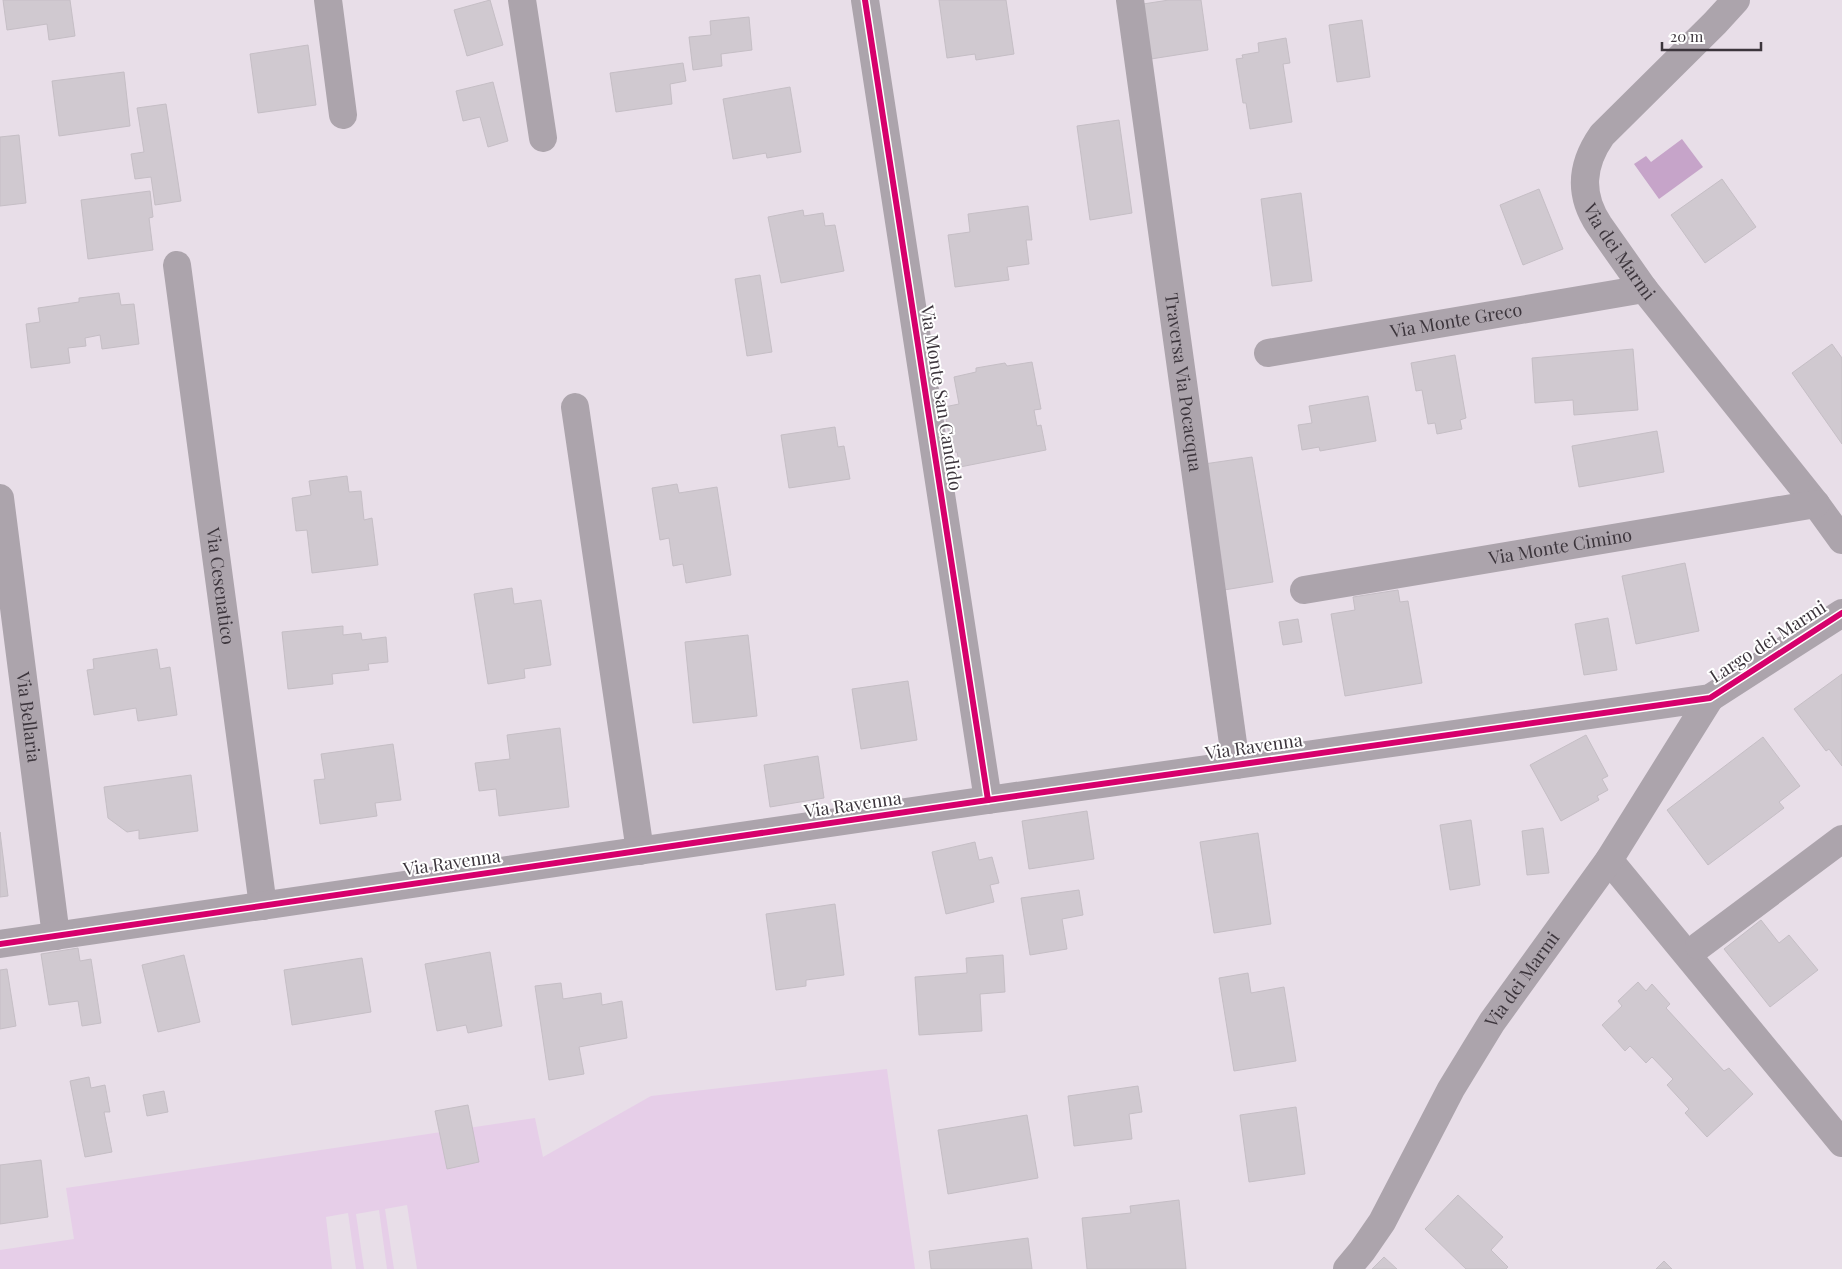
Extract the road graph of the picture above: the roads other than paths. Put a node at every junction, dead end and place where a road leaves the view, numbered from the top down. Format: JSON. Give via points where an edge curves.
{"nodes":[{"id":1,"x":328,"y":0,"type":"edge"},
{"id":2,"x":522,"y":0,"type":"edge"},
{"id":3,"x":865,"y":0,"type":"edge"},
{"id":4,"x":1130,"y":0,"type":"edge"},
{"id":5,"x":1736,"y":0,"type":"edge"},
{"id":6,"x":343,"y":115,"type":"dead end"},
{"id":7,"x":543,"y":138,"type":"dead end"},
{"id":8,"x":177,"y":265,"type":"dead end"},
{"id":9,"x":1644,"y":289,"type":"junction"},
{"id":10,"x":1268,"y":353,"type":"dead end"},
{"id":11,"x":575,"y":407,"type":"dead end"},
{"id":12,"x":0,"y":498,"type":"edge"},
{"id":13,"x":1816,"y":504,"type":"junction"},
{"id":14,"x":1842,"y":540,"type":"edge"},
{"id":15,"x":1304,"y":590,"type":"dead end"},
{"id":16,"x":1841,"y":616,"type":"edge"},
{"id":17,"x":1710,"y":698,"type":"junction"},
{"id":18,"x":1236,"y":765,"type":"junction"},
{"id":19,"x":988,"y":800,"type":"junction"},
{"id":20,"x":1842,"y":839,"type":"edge"},
{"id":21,"x":640,"y":851,"type":"junction"},
{"id":22,"x":1609,"y":860,"type":"junction"},
{"id":23,"x":263,"y":906,"type":"junction"},
{"id":24,"x":56,"y":936,"type":"junction"},
{"id":25,"x":0,"y":944,"type":"edge"},
{"id":26,"x":1699,"y":946,"type":"dead end"},
{"id":27,"x":1842,"y":1143,"type":"edge"},
{"id":28,"x":1347,"y":1269,"type":"edge"}],
"edges":[{"from":1,"to":6,"type":"street"},
{"from":2,"to":7,"type":"street"},
{"from":3,"to":19,"type":"street","name":"Via Monte San Candido"},
{"from":4,"to":18,"type":"street","name":"Traversa Via Pocacqua"},
{"from":5,"to":9,"type":"street","name":"Via dei Marmi","via":[[1607,130],[1591,154],[1586,177],[1588,205]]},
{"from":8,"to":23,"type":"street","name":"Via Cesenatico"},
{"from":9,"to":10,"type":"street","name":"Via Monte Greco"},
{"from":9,"to":13,"type":"street","name":"Via dei Marmi"},
{"from":11,"to":21,"type":"street"},
{"from":12,"to":24,"type":"street","name":"Via Bellaria"},
{"from":13,"to":14,"type":"street"},
{"from":13,"to":15,"type":"street","name":"Via Monte Cimino"},
{"from":16,"to":17,"type":"street","name":"Largo dei Marmi"},
{"from":17,"to":18,"type":"street","name":"Via Ravenna"},
{"from":17,"to":22,"type":"street","name":"Via dei Marmi"},
{"from":18,"to":19,"type":"street","name":"Via Ravenna"},
{"from":19,"to":21,"type":"street","name":"Via Ravenna"},
{"from":20,"to":26,"type":"street"},
{"from":21,"to":23,"type":"street","name":"Via Ravenna"},
{"from":22,"to":27,"type":"street"},
{"from":22,"to":28,"type":"street","name":"Via dei Marmi","via":[[1492,1022],[1451,1089],[1393,1203]]},
{"from":23,"to":24,"type":"street","name":"Via Ravenna"},
{"from":24,"to":25,"type":"street","name":"Via Ravenna"}]}
